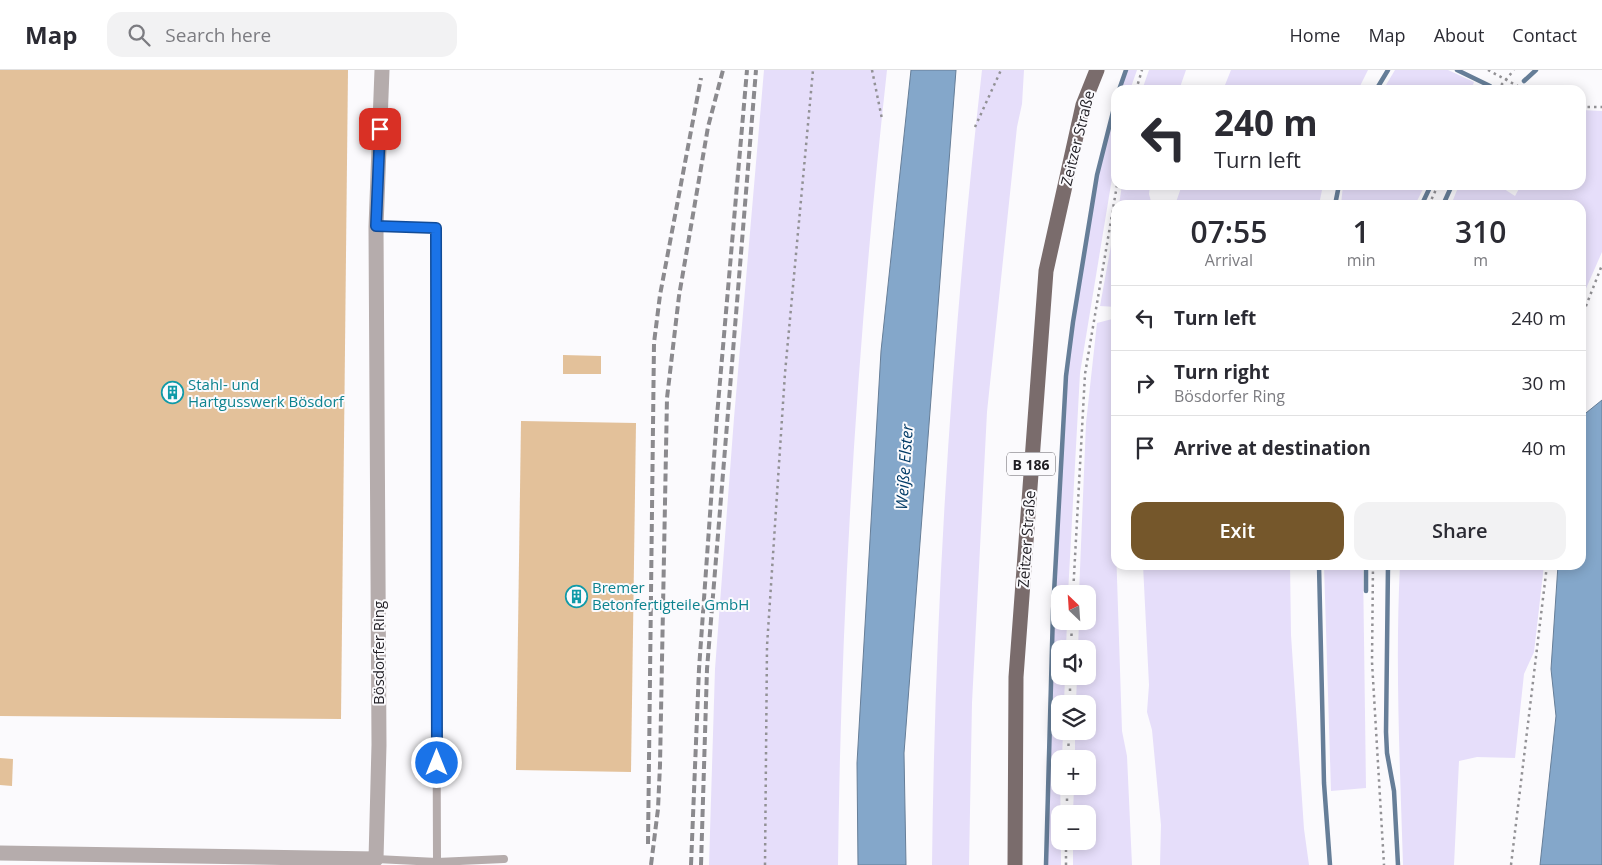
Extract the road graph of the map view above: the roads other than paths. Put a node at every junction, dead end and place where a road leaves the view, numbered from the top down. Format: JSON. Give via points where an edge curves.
{"nodes":[{"id":1,"x":382,"y":70,"type":"edge"},
{"id":2,"x":1097,"y":70,"type":"edge"},
{"id":3,"x":376,"y":226,"type":"junction"},
{"id":4,"x":0,"y":853,"type":"edge"},
{"id":5,"x":376,"y":859,"type":"junction"},
{"id":6,"x":504,"y":859,"type":"dead end"},
{"id":7,"x":303,"y":862,"type":"edge"},
{"id":8,"x":437,"y":862,"type":"junction"},
{"id":9,"x":449,"y":863,"type":"edge"},
{"id":10,"x":1015,"y":865,"type":"edge"}],
"edges":[{"from":1,"to":3,"type":"street","name":"Bösdorfer Ring"},
{"from":2,"to":10,"type":"main road","name":"Zeitzer Straße","number":"B 186","via":[[1083,105],[1046,271],[1016,677]]},
{"from":3,"to":5,"type":"street","name":"Bösdorfer Ring","via":[[379,745]]},
{"from":3,"to":8,"type":"lane","via":[[436,228]]},
{"from":4,"to":7,"type":"street"},
{"from":5,"to":7,"type":"street"},
{"from":5,"to":8,"type":"lane"},
{"from":6,"to":9,"type":"lane"},
{"from":8,"to":9,"type":"lane"}]}
